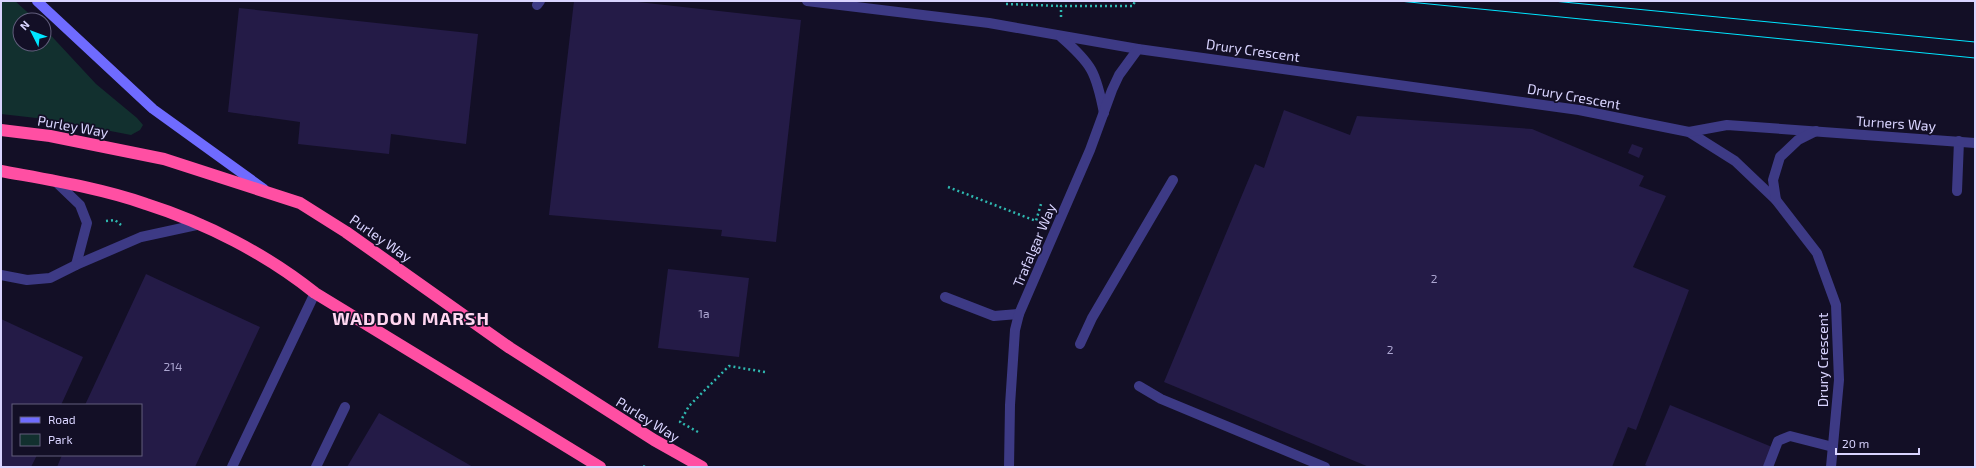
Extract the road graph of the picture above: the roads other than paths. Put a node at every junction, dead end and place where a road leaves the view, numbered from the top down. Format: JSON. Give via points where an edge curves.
{"nodes":[{"id":1,"x":37,"y":1,"type":"edge"},
{"id":2,"x":807,"y":1,"type":"edge"},
{"id":3,"x":1061,"y":37,"type":"junction"},
{"id":4,"x":1138,"y":49,"type":"junction"},
{"id":5,"x":1104,"y":112,"type":"junction"},
{"id":6,"x":1,"y":130,"type":"edge"},
{"id":7,"x":1816,"y":131,"type":"junction"},
{"id":8,"x":1689,"y":132,"type":"junction"},
{"id":9,"x":1959,"y":141,"type":"junction"},
{"id":10,"x":1975,"y":143,"type":"edge"},
{"id":11,"x":1,"y":171,"type":"edge"},
{"id":12,"x":1173,"y":180,"type":"dead end"},
{"id":13,"x":55,"y":181,"type":"junction"},
{"id":14,"x":1958,"y":191,"type":"dead end"},
{"id":15,"x":269,"y":193,"type":"junction"},
{"id":16,"x":1776,"y":200,"type":"junction"},
{"id":17,"x":201,"y":224,"type":"junction"},
{"id":18,"x":76,"y":265,"type":"junction"},
{"id":19,"x":1,"y":275,"type":"edge"},
{"id":20,"x":315,"y":293,"type":"junction"},
{"id":21,"x":944,"y":297,"type":"dead end"},
{"id":22,"x":1019,"y":314,"type":"junction"},
{"id":23,"x":1080,"y":344,"type":"dead end"},
{"id":24,"x":1139,"y":386,"type":"dead end"},
{"id":25,"x":345,"y":407,"type":"dead end"},
{"id":26,"x":1833,"y":447,"type":"junction"},
{"id":27,"x":232,"y":467,"type":"edge"},
{"id":28,"x":316,"y":467,"type":"edge"},
{"id":29,"x":600,"y":467,"type":"edge"},
{"id":30,"x":702,"y":467,"type":"edge"},
{"id":31,"x":1009,"y":467,"type":"edge"},
{"id":32,"x":1325,"y":467,"type":"edge"},
{"id":33,"x":1768,"y":467,"type":"edge"},
{"id":34,"x":1831,"y":467,"type":"edge"}],
"edges":[{"from":1,"to":15,"type":"street","via":[[153,109]]},
{"from":2,"to":3,"type":"street","name":"Drury Crescent","via":[[989,23]]},
{"from":3,"to":4,"type":"street","name":"Drury Crescent"},
{"from":3,"to":5,"type":"street","via":[[1078,52],[1092,70],[1099,85]]},
{"from":4,"to":5,"type":"street","name":"Trafalgar Way","via":[[1119,76]]},
{"from":4,"to":8,"type":"street","name":"Drury Crescent","via":[[1580,110]]},
{"from":5,"to":22,"type":"street","name":"Trafalgar Way"},
{"from":6,"to":15,"type":"highway","name":"Purley Way","via":[[50,136],[164,159]]},
{"from":7,"to":8,"type":"street","name":"Turners Way","via":[[1727,125]]},
{"from":7,"to":9,"type":"street","name":"Turners Way"},
{"from":7,"to":16,"type":"street","via":[[1798,140],[1780,158],[1773,180]]},
{"from":8,"to":16,"type":"street","name":"Drury Crescent","via":[[1735,161]]},
{"from":9,"to":10,"type":"street","name":"Turners Way"},
{"from":9,"to":14,"type":"street"},
{"from":11,"to":13,"type":"highway"},
{"from":12,"to":23,"type":"street","via":[[1092,318]]},
{"from":13,"to":17,"type":"highway","via":[[146,203]]},
{"from":13,"to":18,"type":"street","via":[[80,205],[87,223]]},
{"from":15,"to":30,"type":"highway","name":"Purley Way","via":[[300,203],[346,232],[510,348],[654,440]]},
{"from":16,"to":26,"type":"street","name":"Drury Crescent","via":[[1817,253],[1836,304],[1839,380]]},
{"from":17,"to":18,"type":"street","via":[[141,237]]},
{"from":17,"to":20,"type":"highway","via":[[287,271]]},
{"from":18,"to":19,"type":"street","via":[[50,278],[27,280]]},
{"from":20,"to":27,"type":"street"},
{"from":20,"to":29,"type":"highway"},
{"from":21,"to":22,"type":"street","via":[[994,316]]},
{"from":22,"to":31,"type":"street","name":"Trafalgar Way","via":[[1012,367]]},
{"from":24,"to":32,"type":"street","via":[[1161,399]]},
{"from":25,"to":28,"type":"street"},
{"from":26,"to":33,"type":"street","via":[[1790,436],[1778,441]]},
{"from":26,"to":34,"type":"street","name":"Drury Crescent"}]}
